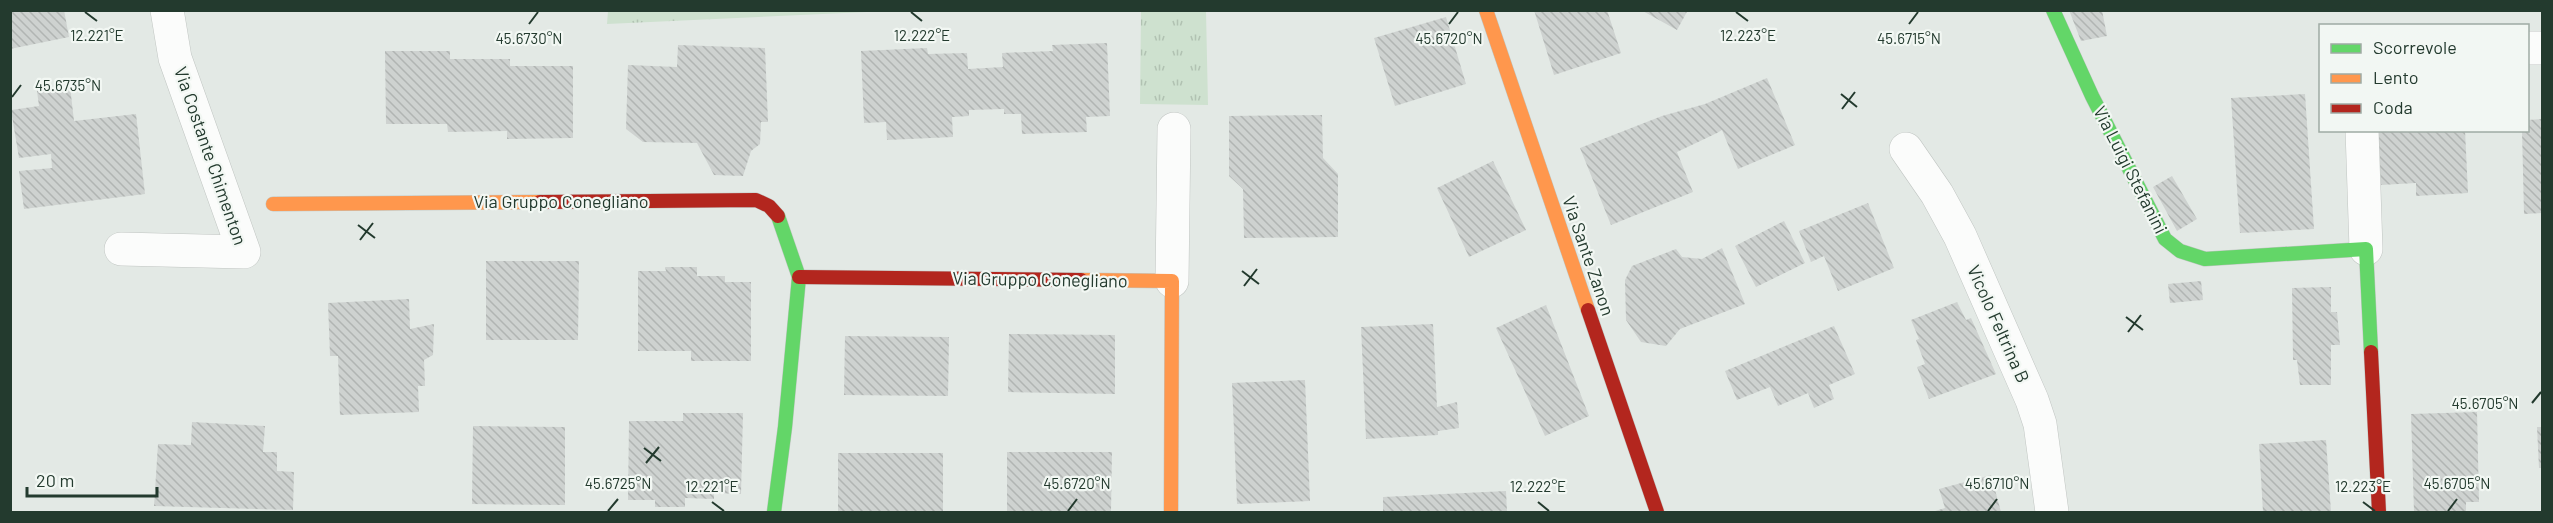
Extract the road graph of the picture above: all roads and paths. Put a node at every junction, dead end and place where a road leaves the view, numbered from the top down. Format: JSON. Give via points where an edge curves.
{"nodes":[{"id":1,"x":167,"y":10,"type":"edge"},
{"id":2,"x":1486,"y":10,"type":"edge"},
{"id":3,"x":2053,"y":10,"type":"edge"},
{"id":4,"x":1174,"y":129,"type":"dead end"},
{"id":5,"x":2362,"y":132,"type":"edge"},
{"id":6,"x":1906,"y":149,"type":"dead end"},
{"id":7,"x":273,"y":204,"type":"dead end"},
{"id":8,"x":122,"y":249,"type":"dead end"},
{"id":9,"x":2366,"y":249,"type":"junction"},
{"id":10,"x":799,"y":277,"type":"junction"},
{"id":11,"x":1172,"y":281,"type":"junction"},
{"id":12,"x":774,"y":513,"type":"edge"},
{"id":13,"x":1171,"y":513,"type":"edge"},
{"id":14,"x":1657,"y":513,"type":"edge"},
{"id":15,"x":2052,"y":513,"type":"edge"},
{"id":16,"x":2379,"y":513,"type":"edge"}],
"edges":[{"from":1,"to":8,"type":"street","name":"Via Costante Chimenton","via":[[175,58],[244,252]]},
{"from":2,"to":14,"type":"street","name":"Via Sante Zanon"},
{"from":3,"to":9,"type":"street","name":"Via Luigi Stefanini","via":[[2092,96],[2169,244],[2205,259]]},
{"from":4,"to":11,"type":"street"},
{"from":5,"to":9,"type":"street"},
{"from":6,"to":15,"type":"street","name":"Vicolo Feltrina B","via":[[1960,236],[2032,400],[2040,424]]},
{"from":7,"to":10,"type":"street","name":"Via Gruppo Conegliano","via":[[756,200],[779,217]]},
{"from":9,"to":16,"type":"street"},
{"from":10,"to":11,"type":"street","name":"Via Gruppo Conegliano"},
{"from":10,"to":12,"type":"street","name":"Via Gruppo Conegliano"},
{"from":11,"to":13,"type":"street"}]}
